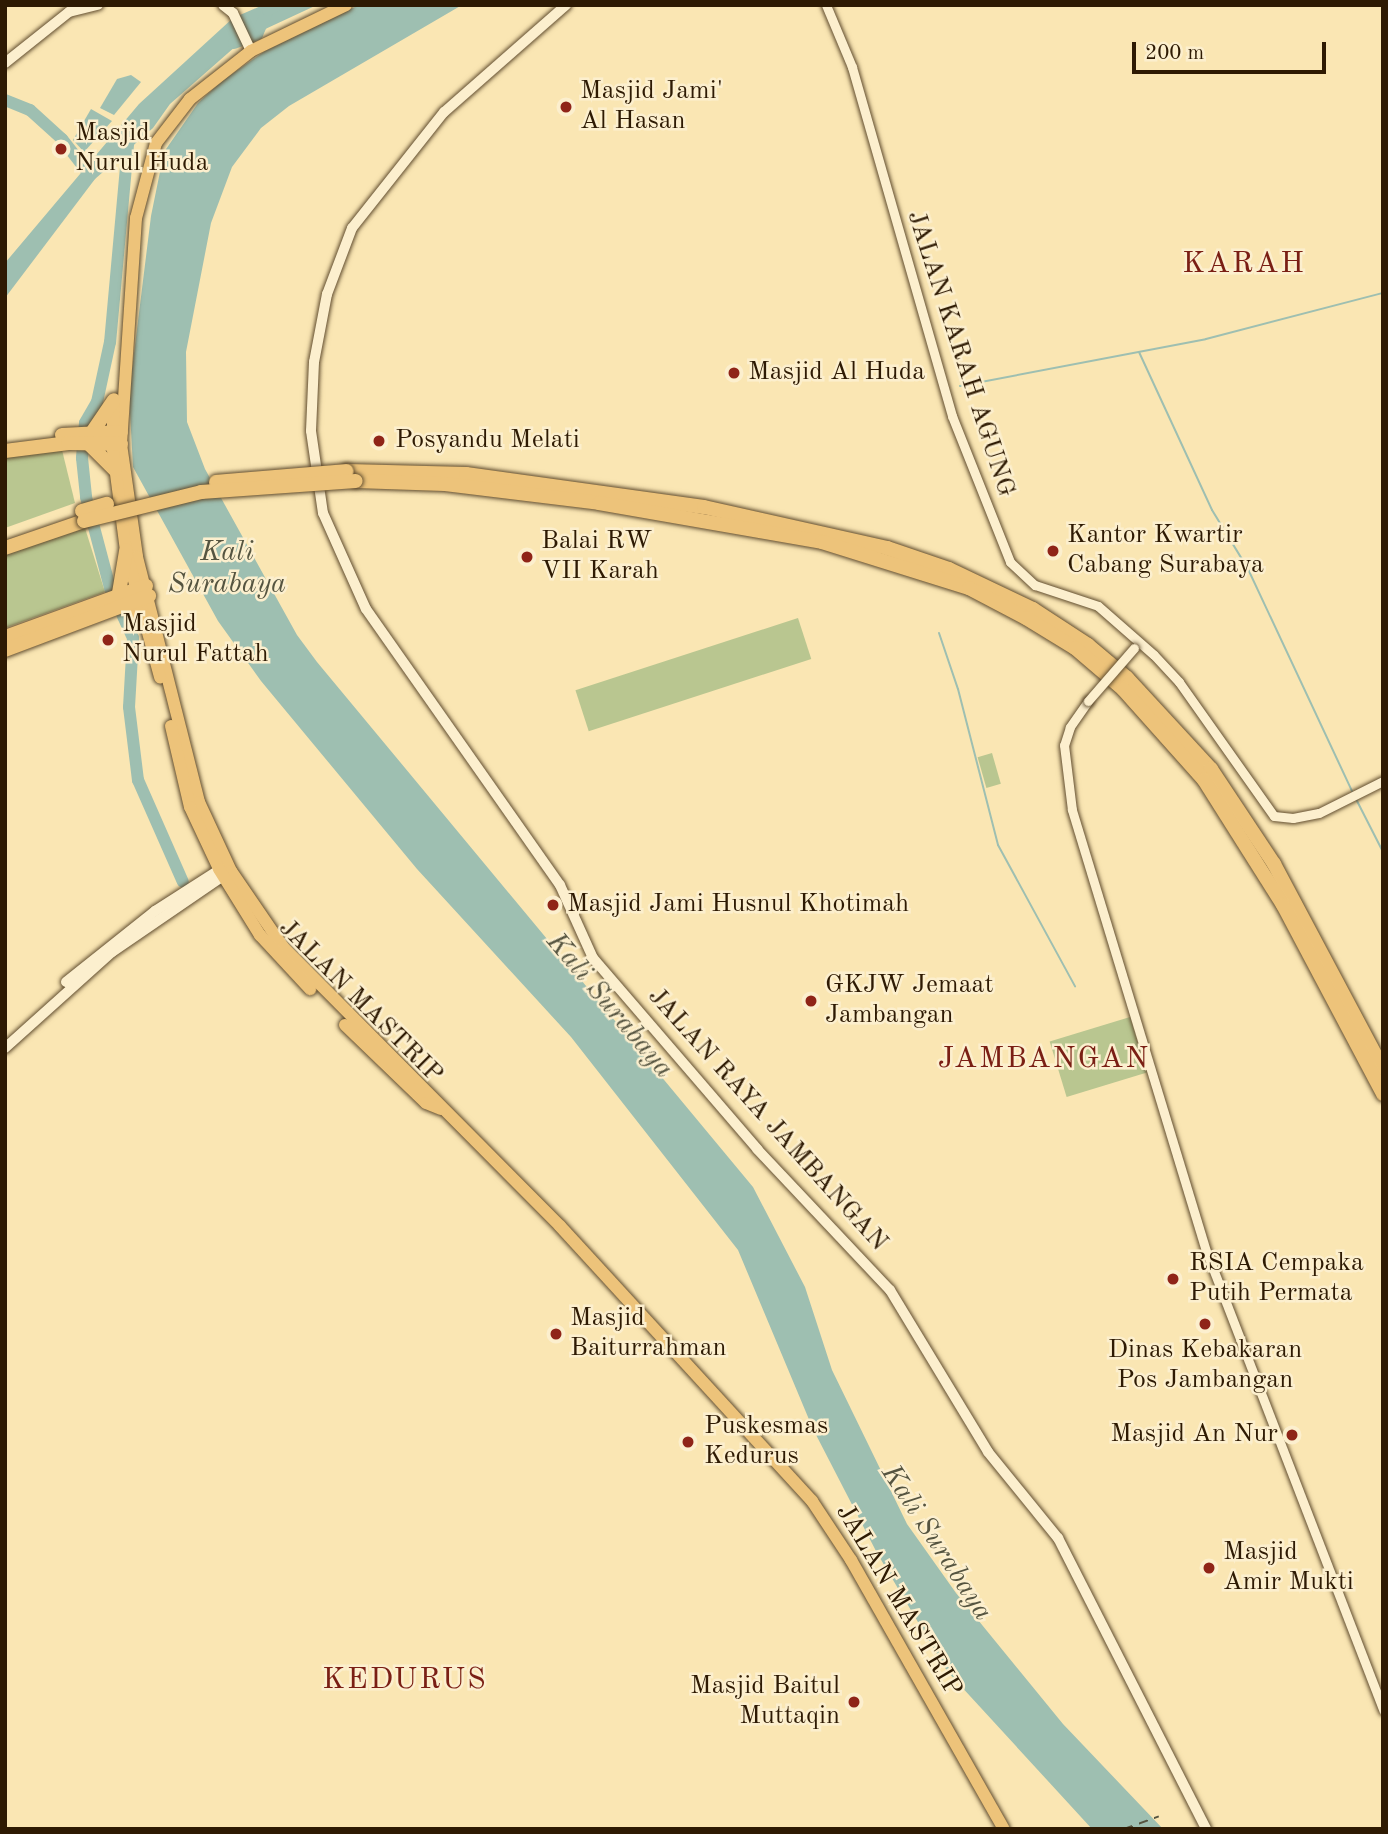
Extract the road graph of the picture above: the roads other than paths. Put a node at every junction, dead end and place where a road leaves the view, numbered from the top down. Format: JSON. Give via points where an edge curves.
{"nodes":[{"id":1,"x":98,"y":5,"type":"edge"},
{"id":2,"x":331,"y":5,"type":"edge"},
{"id":3,"x":346,"y":5,"type":"edge"},
{"id":4,"x":566,"y":5,"type":"edge"},
{"id":5,"x":826,"y":5,"type":"edge"},
{"id":6,"x":231,"y":8,"type":"edge"},
{"id":7,"x":248,"y":45,"type":"junction"},
{"id":8,"x":5,"y":62,"type":"edge"},
{"id":9,"x":114,"y":400,"type":"junction"},
{"id":10,"x":88,"y":437,"type":"junction"},
{"id":11,"x":69,"y":438,"type":"junction"},
{"id":12,"x":116,"y":438,"type":"junction"},
{"id":13,"x":5,"y":442,"type":"edge"},
{"id":14,"x":5,"y":452,"type":"edge"},
{"id":15,"x":115,"y":470,"type":"junction"},
{"id":16,"x":351,"y":476,"type":"junction"},
{"id":17,"x":83,"y":516,"type":"junction"},
{"id":18,"x":5,"y":538,"type":"edge"},
{"id":19,"x":5,"y":548,"type":"edge"},
{"id":20,"x":126,"y":551,"type":"junction"},
{"id":21,"x":142,"y":592,"type":"junction"},
{"id":22,"x":117,"y":600,"type":"junction"},
{"id":23,"x":60,"y":620,"type":"junction"},
{"id":24,"x":147,"y":620,"type":"junction"},
{"id":25,"x":5,"y":638,"type":"edge"},
{"id":26,"x":1136,"y":645,"type":"junction"},
{"id":27,"x":5,"y":650,"type":"edge"},
{"id":28,"x":1383,"y":782,"type":"edge"},
{"id":29,"x":225,"y":870,"type":"junction"},
{"id":30,"x":174,"y":903,"type":"junction"},
{"id":31,"x":5,"y":1038,"type":"edge"},
{"id":32,"x":5,"y":1047,"type":"edge"},
{"id":33,"x":1383,"y":1069,"type":"edge"},
{"id":34,"x":1383,"y":1094,"type":"edge"},
{"id":35,"x":1383,"y":1710,"type":"edge"},
{"id":36,"x":1004,"y":1829,"type":"edge"},
{"id":37,"x":1206,"y":1829,"type":"edge"}],
"edges":[{"from":1,"to":8,"type":"main road","via":[[63,16]]},
{"from":2,"to":7,"type":"main road"},
{"from":3,"to":7,"type":"main road"},
{"from":4,"to":37,"type":"main road","name":"JALAN RAYA JAMBANGAN","via":[[444,111],[350,233],[319,328],[311,396],[312,448],[332,538],[383,637],[560,886],[583,939],[615,988],[890,1290],[988,1452],[1058,1538]]},
{"from":5,"to":26,"type":"street","name":"JALAN KARAH AGUNG","via":[[852,66],[952,416],[1006,554],[1030,581],[1098,606]]},
{"from":6,"to":7,"type":"main road"},
{"from":7,"to":9,"type":"main road","via":[[179,102],[145,150],[130,218]]},
{"from":7,"to":12,"type":"main road","via":[[175,115],[149,163],[136,218]]},
{"from":9,"to":10,"type":"highway"},
{"from":9,"to":12,"type":"main road"},
{"from":10,"to":11,"type":"highway"},
{"from":10,"to":12,"type":"highway"},
{"from":10,"to":15,"type":"highway"},
{"from":11,"to":13,"type":"highway"},
{"from":11,"to":14,"type":"highway"},
{"from":12,"to":15,"type":"main road","name":"JALAN MASTRIP"},
{"from":12,"to":21,"type":"main road","name":"JALAN MASTRIP"},
{"from":15,"to":20,"type":"main road","name":"JALAN MASTRIP"},
{"from":16,"to":17,"type":"highway","bridge":true,"via":[[200,484]]},
{"from":16,"to":33,"type":"highway","via":[[466,474],[704,507],[899,552],[982,583],[1034,610],[1088,645],[1127,678],[1210,769],[1274,864]]},
{"from":16,"to":34,"type":"highway","via":[[599,503],[822,542],[969,588],[1026,618],[1075,649],[1124,689],[1205,780],[1283,905]]},
{"from":17,"to":18,"type":"highway"},
{"from":17,"to":19,"type":"highway"},
{"from":20,"to":21,"type":"main road","name":"JALAN MASTRIP"},
{"from":20,"to":22,"type":"highway"},
{"from":21,"to":22,"type":"highway"},
{"from":21,"to":24,"type":"main road","name":"JALAN MASTRIP"},
{"from":21,"to":29,"type":"main road","name":"JALAN MASTRIP","via":[[188,768]]},
{"from":22,"to":23,"type":"highway"},
{"from":22,"to":24,"type":"highway"},
{"from":23,"to":25,"type":"highway"},
{"from":23,"to":27,"type":"highway"},
{"from":24,"to":29,"type":"main road","name":"JALAN MASTRIP","via":[[190,807]]},
{"from":26,"to":28,"type":"street","name":"JALAN KARAH AGUNG","via":[[1179,682],[1269,812],[1279,818],[1305,817]]},
{"from":26,"to":35,"type":"street","bridge":true,"via":[[1070,727],[1065,746],[1072,810],[1207,1253]]},
{"from":29,"to":30,"type":"main road"},
{"from":29,"to":36,"type":"main road","name":"JALAN MASTRIP","via":[[276,955],[426,1103],[441,1109],[560,1226],[804,1491],[851,1560]]},
{"from":30,"to":31,"type":"main road","via":[[107,946]]},
{"from":30,"to":32,"type":"main road"}]}
